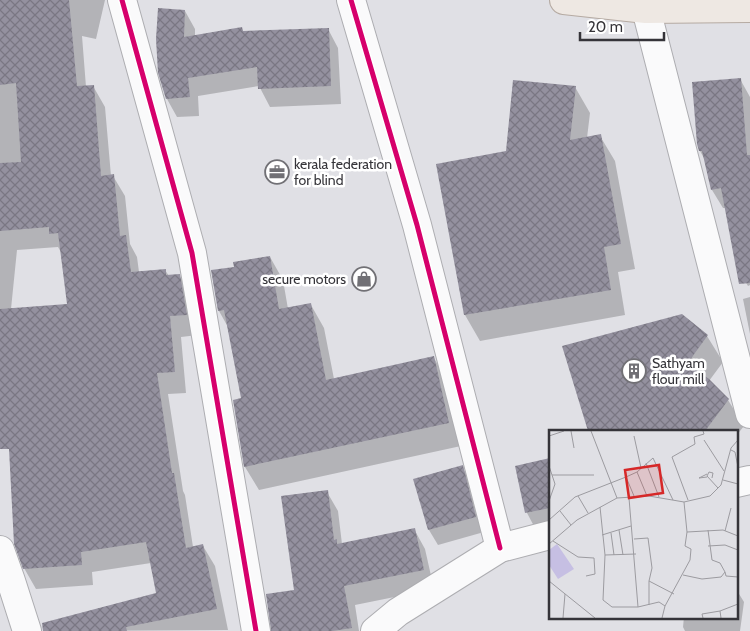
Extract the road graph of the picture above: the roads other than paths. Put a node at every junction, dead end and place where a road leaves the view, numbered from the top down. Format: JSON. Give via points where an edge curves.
{"nodes":[{"id":1,"x":122,"y":0,"type":"edge"},
{"id":2,"x":351,"y":0,"type":"edge"},
{"id":3,"x":564,"y":0,"type":"edge"},
{"id":4,"x":750,"y":8,"type":"edge"},
{"id":5,"x":646,"y":9,"type":"junction"},
{"id":6,"x":750,"y":414,"type":"edge"},
{"id":7,"x":549,"y":534,"type":"edge"},
{"id":8,"x":500,"y":548,"type":"junction"},
{"id":9,"x":0,"y":550,"type":"edge"},
{"id":10,"x":399,"y":621,"type":"edge"},
{"id":11,"x":27,"y":631,"type":"edge"},
{"id":12,"x":256,"y":631,"type":"edge"},
{"id":13,"x":376,"y":631,"type":"edge"}],
"edges":[{"from":1,"to":12,"type":"street","via":[[192,253]]},
{"from":2,"to":8,"type":"street","via":[[417,225]]},
{"from":3,"to":5,"type":"main road"},
{"from":4,"to":5,"type":"main road"},
{"from":5,"to":6,"type":"street"},
{"from":7,"to":8,"type":"street"},
{"from":8,"to":10,"type":"street"},
{"from":9,"to":11,"type":"street"},
{"from":10,"to":13,"type":"street"}]}
